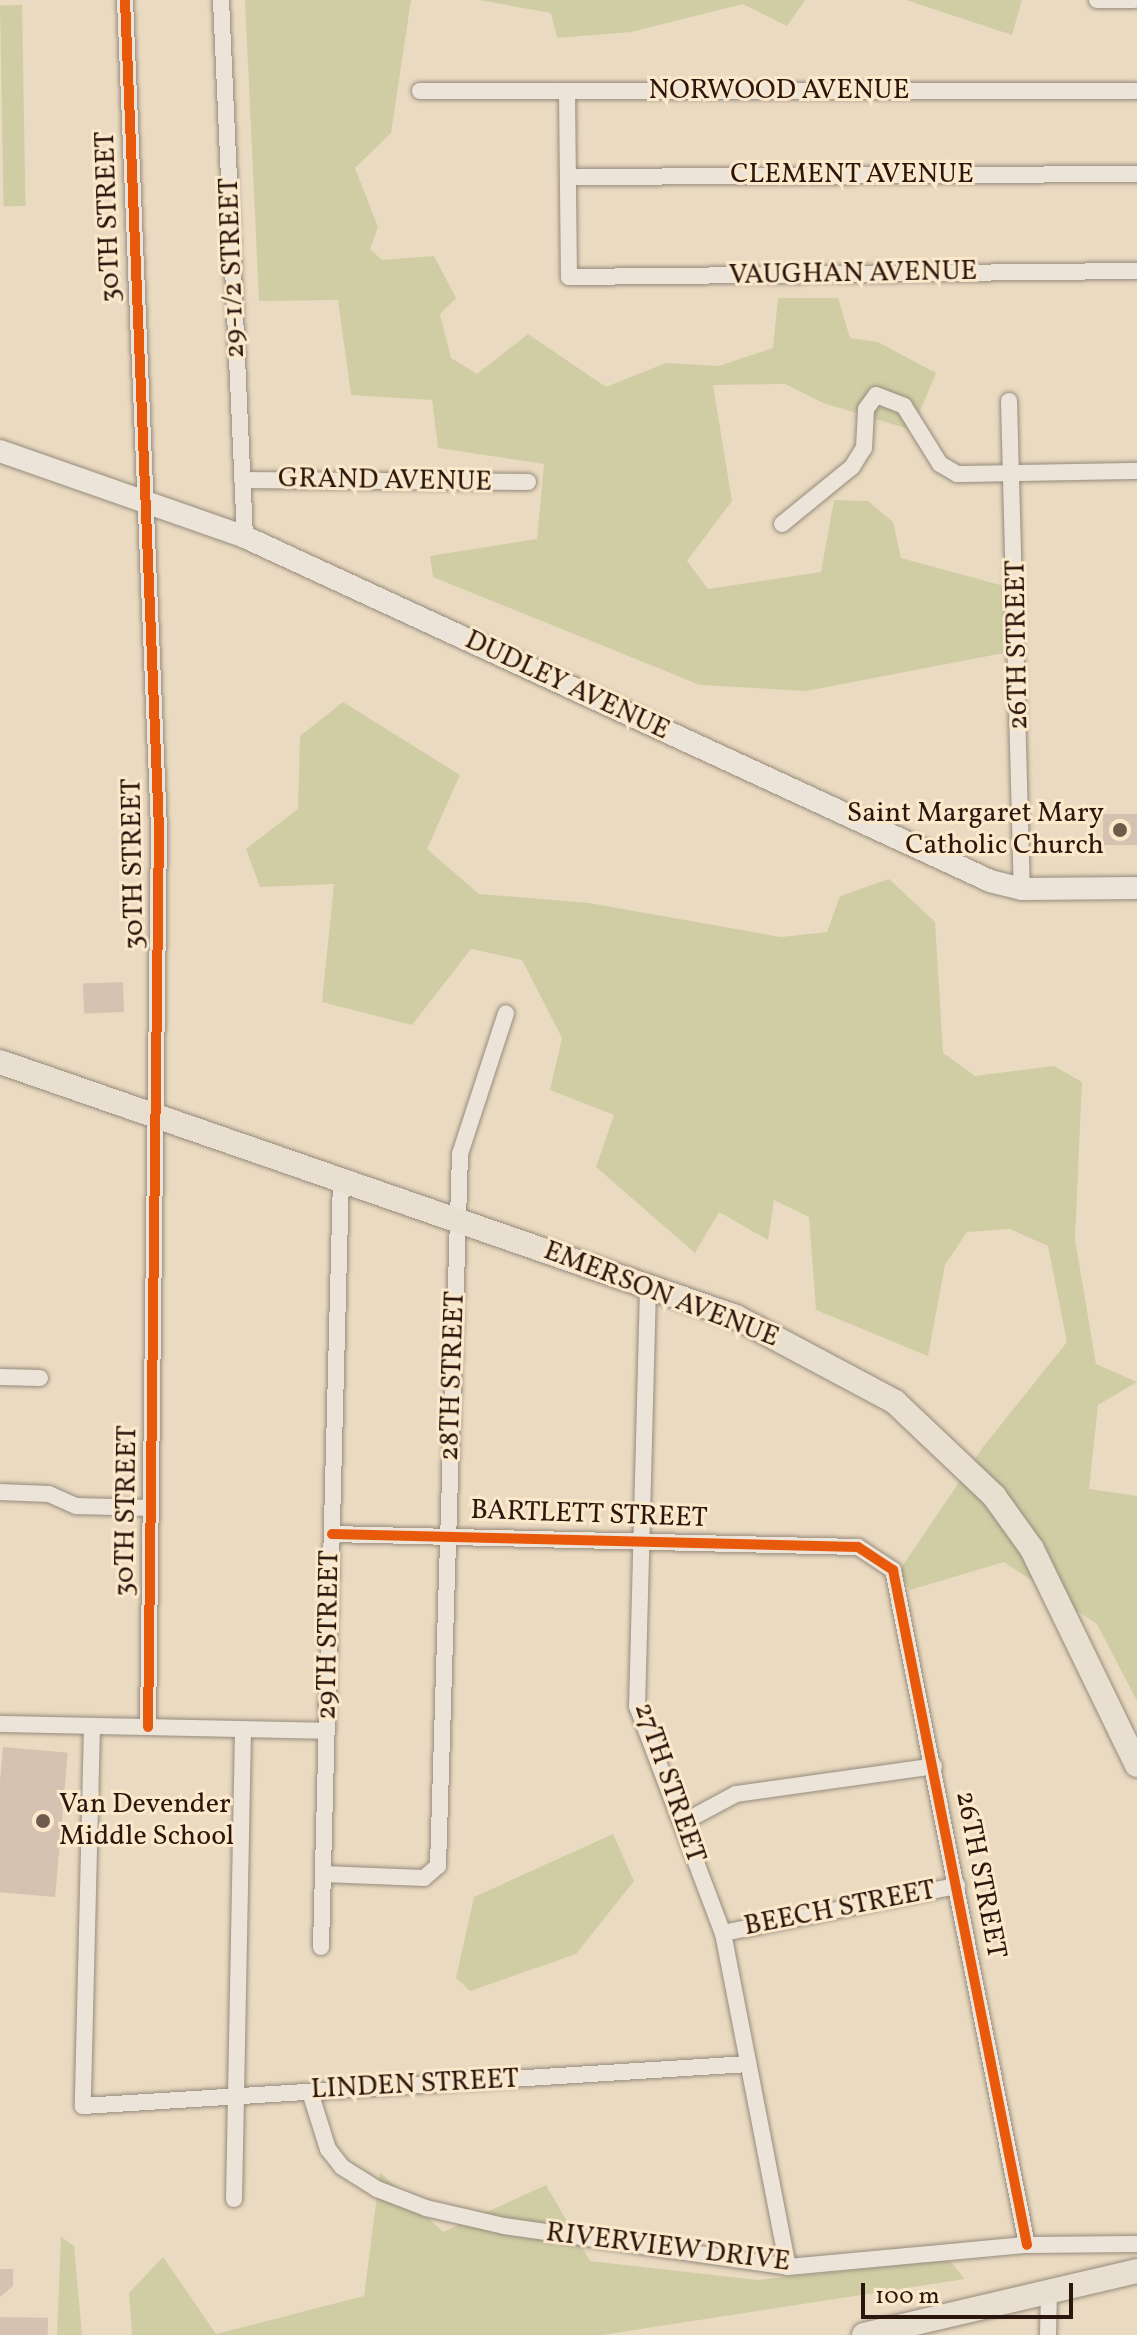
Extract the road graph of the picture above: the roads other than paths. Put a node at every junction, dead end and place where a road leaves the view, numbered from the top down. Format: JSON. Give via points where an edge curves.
{"nodes":[{"id":1,"x":125,"y":0,"type":"edge"},
{"id":2,"x":221,"y":0,"type":"edge"},
{"id":3,"x":1098,"y":0,"type":"edge"},
{"id":4,"x":1134,"y":0,"type":"edge"},
{"id":5,"x":420,"y":91,"type":"dead end"},
{"id":6,"x":567,"y":91,"type":"junction"},
{"id":7,"x":1137,"y":91,"type":"edge"},
{"id":8,"x":1137,"y":174,"type":"edge"},
{"id":9,"x":568,"y":177,"type":"junction"},
{"id":10,"x":1137,"y":271,"type":"edge"},
{"id":11,"x":1009,"y":401,"type":"dead end"},
{"id":12,"x":0,"y":451,"type":"edge"},
{"id":13,"x":1137,"y":471,"type":"edge"},
{"id":14,"x":1012,"y":474,"type":"junction"},
{"id":15,"x":242,"y":480,"type":"junction"},
{"id":16,"x":528,"y":482,"type":"dead end"},
{"id":17,"x":142,"y":499,"type":"junction"},
{"id":18,"x":782,"y":524,"type":"dead end"},
{"id":19,"x":245,"y":537,"type":"junction"},
{"id":20,"x":1137,"y":888,"type":"edge"},
{"id":21,"x":1022,"y":889,"type":"junction"},
{"id":22,"x":506,"y":1013,"type":"dead end"},
{"id":23,"x":0,"y":1062,"type":"edge"},
{"id":24,"x":155,"y":1116,"type":"junction"},
{"id":25,"x":341,"y":1180,"type":"junction"},
{"id":26,"x":458,"y":1221,"type":"junction"},
{"id":27,"x":648,"y":1288,"type":"junction"},
{"id":28,"x":0,"y":1377,"type":"edge"},
{"id":29,"x":40,"y":1378,"type":"dead end"},
{"id":30,"x":0,"y":1492,"type":"edge"},
{"id":31,"x":151,"y":1508,"type":"junction"},
{"id":32,"x":332,"y":1534,"type":"junction"},
{"id":33,"x":448,"y":1535,"type":"junction"},
{"id":34,"x":641,"y":1541,"type":"junction"},
{"id":35,"x":845,"y":1547,"type":"joint"},
{"id":36,"x":0,"y":1724,"type":"edge"},
{"id":37,"x":92,"y":1726,"type":"junction"},
{"id":38,"x":148,"y":1727,"type":"junction"},
{"id":39,"x":243,"y":1730,"type":"junction"},
{"id":40,"x":326,"y":1731,"type":"junction"},
{"id":41,"x":1137,"y":1765,"type":"edge"},
{"id":42,"x":934,"y":1766,"type":"junction"},
{"id":43,"x":682,"y":1823,"type":"junction"},
{"id":44,"x":323,"y":1874,"type":"junction"},
{"id":45,"x":957,"y":1886,"type":"junction"},
{"id":46,"x":723,"y":1933,"type":"junction"},
{"id":47,"x":321,"y":1947,"type":"dead end"},
{"id":48,"x":748,"y":2064,"type":"junction"},
{"id":49,"x":310,"y":2092,"type":"junction"},
{"id":50,"x":236,"y":2096,"type":"junction"},
{"id":51,"x":234,"y":2199,"type":"dead end"},
{"id":52,"x":1137,"y":2244,"type":"edge"},
{"id":53,"x":1027,"y":2245,"type":"junction"},
{"id":54,"x":788,"y":2267,"type":"junction"},
{"id":55,"x":1137,"y":2271,"type":"edge"},
{"id":56,"x":1049,"y":2291,"type":"junction"},
{"id":57,"x":864,"y":2335,"type":"edge"},
{"id":58,"x":1048,"y":2335,"type":"edge"}],
"edges":[{"from":1,"to":17,"type":"street","name":"30TH STREET"},
{"from":2,"to":15,"type":"street","name":"29-1/2 STREET"},
{"from":3,"to":4,"type":"street"},
{"from":5,"to":6,"type":"street","name":"NORWOOD AVENUE"},
{"from":6,"to":7,"type":"street","name":"NORWOOD AVENUE"},
{"from":6,"to":9,"type":"street"},
{"from":8,"to":9,"type":"street","name":"CLEMENT AVENUE"},
{"from":9,"to":10,"type":"street","name":"VAUGHAN AVENUE","via":[[569,277]]},
{"from":11,"to":14,"type":"street","name":"26TH STREET"},
{"from":12,"to":17,"type":"street","name":"DUDLEY AVENUE"},
{"from":13,"to":14,"type":"street"},
{"from":14,"to":18,"type":"street","via":[[957,474],[940,464],[904,406],[876,395],[866,409],[864,448],[852,467]]},
{"from":14,"to":21,"type":"street","name":"26TH STREET"},
{"from":15,"to":16,"type":"street","name":"GRAND AVENUE"},
{"from":15,"to":19,"type":"street","name":"29-1/2 STREET"},
{"from":17,"to":19,"type":"street","name":"DUDLEY AVENUE"},
{"from":17,"to":24,"type":"street","name":"30TH STREET","via":[[159,829]]},
{"from":19,"to":21,"type":"street","name":"DUDLEY AVENUE","via":[[990,881]]},
{"from":20,"to":21,"type":"street","name":"DUDLEY AVENUE"},
{"from":22,"to":26,"type":"street","name":"28TH STREET","via":[[460,1154]]},
{"from":23,"to":24,"type":"main road","name":"EMERSON AVENUE"},
{"from":24,"to":25,"type":"main road","name":"EMERSON AVENUE"},
{"from":24,"to":31,"type":"street","name":"30TH STREET"},
{"from":25,"to":26,"type":"main road","name":"EMERSON AVENUE"},
{"from":25,"to":32,"type":"street","name":"29TH STREET"},
{"from":26,"to":27,"type":"main road","name":"EMERSON AVENUE"},
{"from":26,"to":33,"type":"street","name":"28TH STREET"},
{"from":27,"to":34,"type":"street","name":"27TH STREET"},
{"from":27,"to":41,"type":"main road","name":"EMERSON AVENUE","via":[[773,1334],[895,1402],[946,1446],[1032,1549]]},
{"from":28,"to":29,"type":"street"},
{"from":30,"to":31,"type":"street","via":[[49,1494],[76,1506]]},
{"from":31,"to":38,"type":"street","name":"30TH STREET"},
{"from":32,"to":33,"type":"street","name":"BARTLETT STREET"},
{"from":32,"to":40,"type":"street","name":"29TH STREET"},
{"from":33,"to":34,"type":"street","name":"BARTLETT STREET"},
{"from":33,"to":44,"type":"street","name":"28TH STREET","via":[[438,1866],[424,1878]]},
{"from":34,"to":35,"type":"street","name":"BARTLETT STREET"},
{"from":34,"to":43,"type":"street","name":"27TH STREET","via":[[637,1706]]},
{"from":35,"to":42,"type":"street","name":"26TH STREET","via":[[877,1555],[898,1581]]},
{"from":36,"to":37,"type":"street"},
{"from":37,"to":38,"type":"street"},
{"from":37,"to":50,"type":"street","name":"LINDEN STREET","via":[[83,2106]]},
{"from":38,"to":39,"type":"street"},
{"from":39,"to":40,"type":"street"},
{"from":39,"to":50,"type":"street"},
{"from":40,"to":44,"type":"street","name":"29TH STREET"},
{"from":42,"to":43,"type":"street","via":[[736,1794]]},
{"from":42,"to":45,"type":"street","name":"26TH STREET"},
{"from":43,"to":46,"type":"street","name":"27TH STREET"},
{"from":44,"to":47,"type":"street","name":"29TH STREET"},
{"from":45,"to":46,"type":"street","name":"BEECH STREET"},
{"from":45,"to":53,"type":"street","name":"26TH STREET"},
{"from":46,"to":48,"type":"street","name":"27TH STREET"},
{"from":48,"to":49,"type":"street","name":"LINDEN STREET"},
{"from":48,"to":54,"type":"street","name":"27TH STREET"},
{"from":49,"to":50,"type":"street","name":"LINDEN STREET"},
{"from":49,"to":54,"type":"street","name":"RIVERVIEW DRIVE","via":[[328,2149],[342,2167],[377,2189],[426,2208],[504,2226]]},
{"from":50,"to":51,"type":"street"},
{"from":52,"to":53,"type":"street","name":"RIVERVIEW DRIVE"},
{"from":53,"to":54,"type":"street","name":"RIVERVIEW DRIVE"},
{"from":55,"to":56,"type":"main road"},
{"from":56,"to":57,"type":"main road"},
{"from":56,"to":58,"type":"street"}]}
